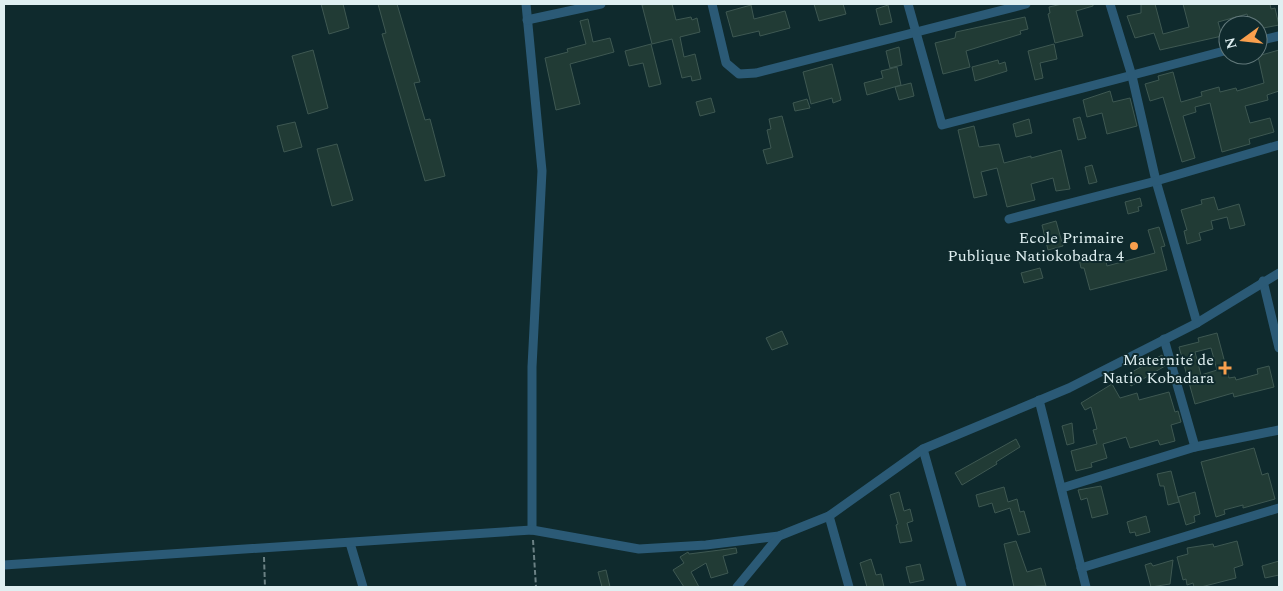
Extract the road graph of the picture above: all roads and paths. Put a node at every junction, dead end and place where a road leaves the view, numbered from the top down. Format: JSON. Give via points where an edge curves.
{"nodes":[{"id":1,"x":526,"y":4,"type":"edge"},
{"id":2,"x":602,"y":4,"type":"edge"},
{"id":3,"x":712,"y":4,"type":"edge"},
{"id":4,"x":908,"y":4,"type":"edge"},
{"id":5,"x":1026,"y":4,"type":"edge"},
{"id":6,"x":1110,"y":4,"type":"edge"},
{"id":7,"x":527,"y":20,"type":"junction"},
{"id":8,"x":916,"y":32,"type":"junction"},
{"id":9,"x":1218,"y":53,"type":"edge"},
{"id":10,"x":1132,"y":76,"type":"junction"},
{"id":11,"x":1279,"y":145,"type":"edge"},
{"id":12,"x":1156,"y":181,"type":"junction"},
{"id":13,"x":1010,"y":219,"type":"dead end"},
{"id":14,"x":1279,"y":273,"type":"edge"},
{"id":15,"x":1263,"y":281,"type":"junction"},
{"id":16,"x":1197,"y":322,"type":"junction"},
{"id":17,"x":1164,"y":339,"type":"junction"},
{"id":18,"x":1279,"y":348,"type":"edge"},
{"id":19,"x":1039,"y":400,"type":"junction"},
{"id":20,"x":1279,"y":430,"type":"edge"},
{"id":21,"x":1195,"y":447,"type":"junction"},
{"id":22,"x":923,"y":449,"type":"junction"},
{"id":23,"x":1062,"y":488,"type":"junction"},
{"id":24,"x":1279,"y":508,"type":"edge"},
{"id":25,"x":830,"y":516,"type":"junction"},
{"id":26,"x":532,"y":530,"type":"junction"},
{"id":27,"x":779,"y":536,"type":"junction"},
{"id":28,"x":350,"y":543,"type":"junction"},
{"id":29,"x":264,"y":550,"type":"junction"},
{"id":30,"x":4,"y":565,"type":"edge"},
{"id":31,"x":1081,"y":568,"type":"junction"},
{"id":32,"x":264,"y":587,"type":"edge"},
{"id":33,"x":363,"y":587,"type":"edge"},
{"id":34,"x":536,"y":587,"type":"edge"},
{"id":35,"x":737,"y":587,"type":"edge"},
{"id":36,"x":849,"y":587,"type":"edge"},
{"id":37,"x":962,"y":587,"type":"edge"},
{"id":38,"x":1086,"y":587,"type":"edge"}],
"edges":[{"from":1,"to":7,"type":"street"},
{"from":2,"to":7,"type":"street"},
{"from":3,"to":8,"type":"street","via":[[726,63],[738,74],[756,73]]},
{"from":4,"to":8,"type":"street"},
{"from":5,"to":8,"type":"street"},
{"from":6,"to":10,"type":"street"},
{"from":7,"to":26,"type":"street","via":[[542,171],[532,367]]},
{"from":8,"to":10,"type":"street","via":[[942,125]]},
{"from":9,"to":10,"type":"street"},
{"from":10,"to":12,"type":"street"},
{"from":11,"to":12,"type":"street"},
{"from":12,"to":13,"type":"street"},
{"from":12,"to":16,"type":"street"},
{"from":14,"to":15,"type":"street"},
{"from":15,"to":16,"type":"street"},
{"from":15,"to":18,"type":"street"},
{"from":16,"to":17,"type":"street"},
{"from":17,"to":19,"type":"street"},
{"from":17,"to":21,"type":"street"},
{"from":19,"to":22,"type":"street"},
{"from":19,"to":23,"type":"street"},
{"from":20,"to":21,"type":"street"},
{"from":21,"to":23,"type":"street"},
{"from":22,"to":25,"type":"street"},
{"from":22,"to":37,"type":"street"},
{"from":23,"to":31,"type":"street"},
{"from":24,"to":31,"type":"street"},
{"from":25,"to":27,"type":"street"},
{"from":25,"to":36,"type":"street"},
{"from":26,"to":27,"type":"street","via":[[639,548],[706,545]]},
{"from":26,"to":28,"type":"street"},
{"from":26,"to":34,"type":"path"},
{"from":27,"to":35,"type":"street"},
{"from":28,"to":29,"type":"street"},
{"from":28,"to":33,"type":"street"},
{"from":29,"to":30,"type":"street"},
{"from":29,"to":32,"type":"path"},
{"from":31,"to":38,"type":"street"}]}
